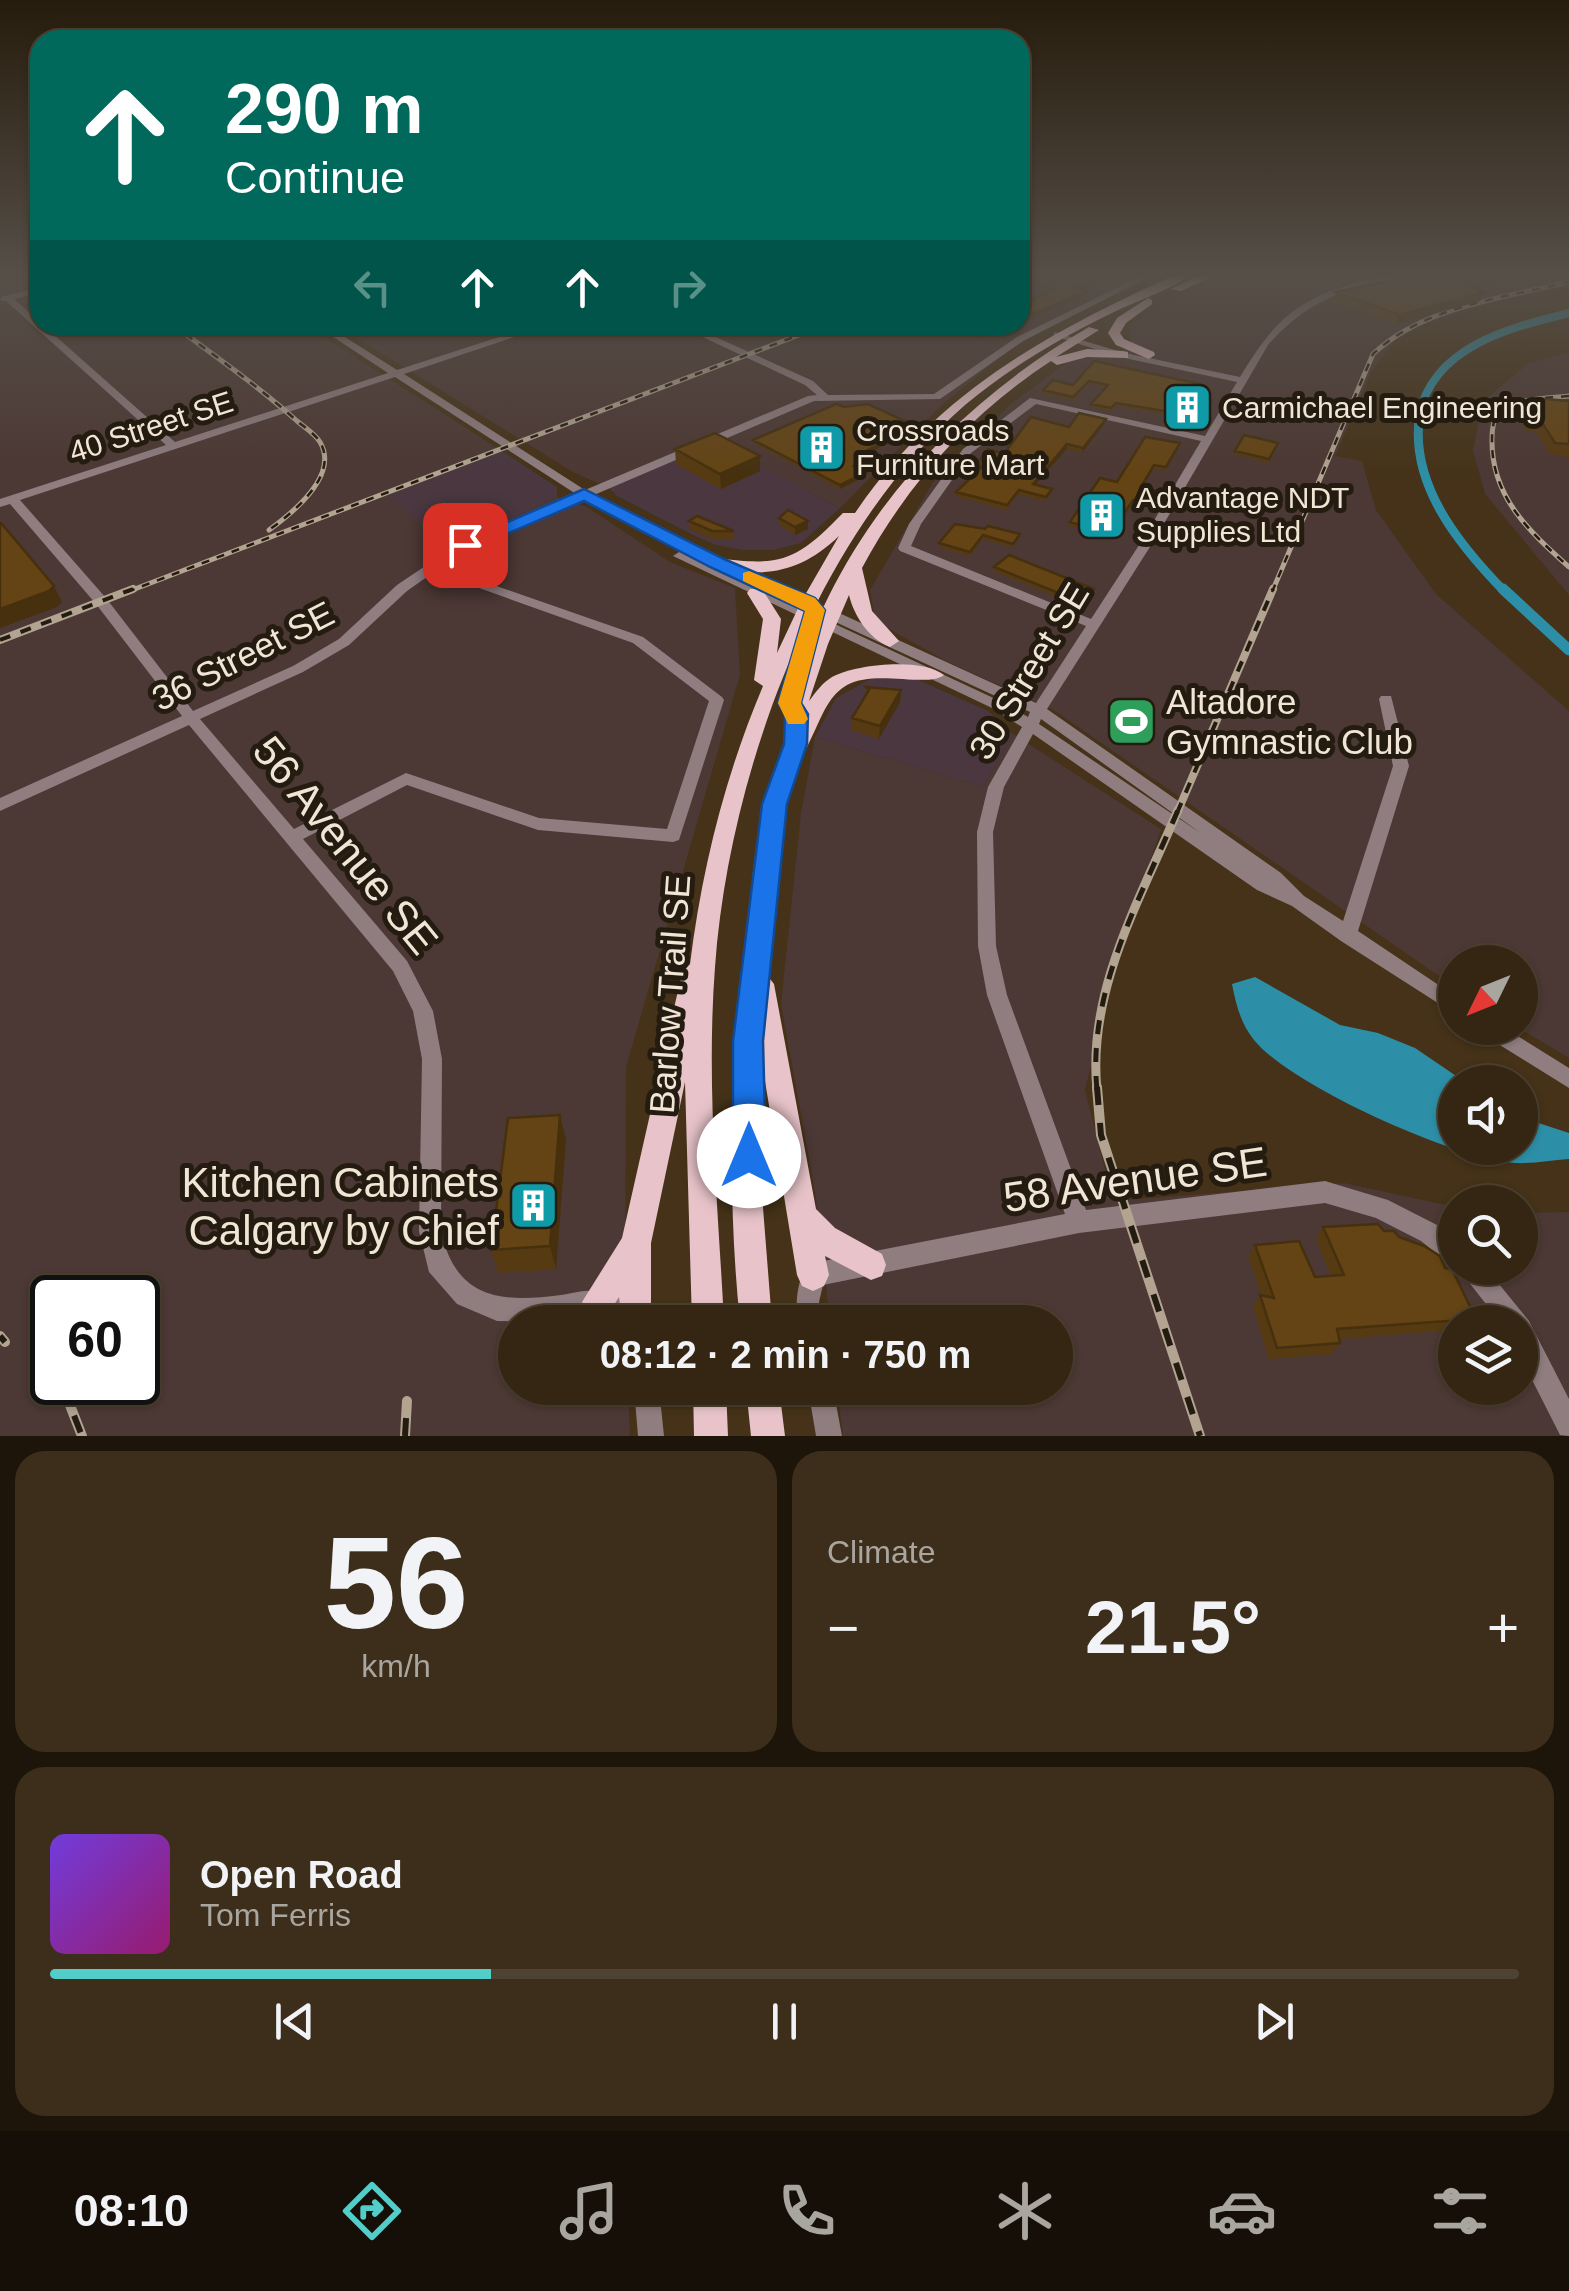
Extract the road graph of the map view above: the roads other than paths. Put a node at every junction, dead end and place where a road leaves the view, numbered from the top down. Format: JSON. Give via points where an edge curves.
{"nodes":[{"id":1,"x":51,"y":340,"type":"edge"},
{"id":2,"x":344,"y":340,"type":"edge"},
{"id":3,"x":500,"y":340,"type":"edge"},
{"id":4,"x":715,"y":340,"type":"edge"},
{"id":5,"x":1020,"y":340,"type":"edge"},
{"id":6,"x":1061,"y":340,"type":"edge"},
{"id":7,"x":1063,"y":340,"type":"edge"},
{"id":8,"x":1085,"y":340,"type":"edge"},
{"id":9,"x":1094,"y":340,"type":"edge"},
{"id":10,"x":1119,"y":340,"type":"edge"},
{"id":11,"x":1269,"y":340,"type":"edge"},
{"id":12,"x":1149,"y":354,"type":"junction"},
{"id":13,"x":1123,"y":355,"type":"junction"},
{"id":14,"x":397,"y":374,"type":"junction"},
{"id":15,"x":1244,"y":377,"type":"junction"},
{"id":16,"x":1010,"y":384,"type":"junction"},
{"id":17,"x":823,"y":395,"type":"junction"},
{"id":18,"x":1209,"y":440,"type":"junction"},
{"id":19,"x":173,"y":446,"type":"junction"},
{"id":20,"x":584,"y":494,"type":"junction"},
{"id":21,"x":869,"y":499,"type":"junction"},
{"id":22,"x":6,"y":501,"type":"edge"},
{"id":23,"x":717,"y":563,"type":"junction"},
{"id":24,"x":856,"y":563,"type":"junction"},
{"id":25,"x":431,"y":566,"type":"junction"},
{"id":26,"x":756,"y":592,"type":"junction"},
{"id":27,"x":819,"y":614,"type":"junction"},
{"id":28,"x":1092,"y":624,"type":"junction"},
{"id":29,"x":890,"y":641,"type":"junction"},
{"id":30,"x":934,"y":675,"type":"junction"},
{"id":31,"x":1386,"y":698,"type":"dead end"},
{"id":32,"x":758,"y":715,"type":"junction"},
{"id":33,"x":191,"y":718,"type":"junction"},
{"id":34,"x":1036,"y":718,"type":"junction"},
{"id":35,"x":796,"y":744,"type":"junction"},
{"id":36,"x":0,"y":805,"type":"edge"},
{"id":37,"x":292,"y":837,"type":"junction"},
{"id":38,"x":708,"y":917,"type":"junction"},
{"id":39,"x":1347,"y":936,"type":"junction"},
{"id":40,"x":756,"y":958,"type":"junction"},
{"id":41,"x":1438,"y":995,"type":"edge"},
{"id":42,"x":1515,"y":1045,"type":"edge"},
{"id":43,"x":1568,"y":1079,"type":"edge"},
{"id":44,"x":802,"y":1216,"type":"junction"},
{"id":45,"x":1079,"y":1222,"type":"junction"},
{"id":46,"x":1438,"y":1240,"type":"edge"},
{"id":47,"x":636,"y":1244,"type":"junction"},
{"id":48,"x":871,"y":1265,"type":"junction"},
{"id":49,"x":813,"y":1275,"type":"junction"},
{"id":50,"x":1486,"y":1285,"type":"edge"},
{"id":51,"x":598,"y":1302,"type":"junction"},
{"id":52,"x":605,"y":1305,"type":"edge"},
{"id":53,"x":637,"y":1305,"type":"edge"},
{"id":54,"x":707,"y":1305,"type":"edge"},
{"id":55,"x":754,"y":1305,"type":"edge"},
{"id":56,"x":807,"y":1305,"type":"edge"},
{"id":57,"x":1502,"y":1305,"type":"edge"},
{"id":58,"x":1538,"y":1365,"type":"edge"},
{"id":59,"x":648,"y":1405,"type":"edge"},
{"id":60,"x":711,"y":1405,"type":"edge"},
{"id":61,"x":765,"y":1405,"type":"edge"},
{"id":62,"x":824,"y":1405,"type":"edge"},
{"id":63,"x":1569,"y":1426,"type":"edge"},
{"id":64,"x":650,"y":1436,"type":"edge"},
{"id":65,"x":712,"y":1436,"type":"edge"},
{"id":66,"x":768,"y":1436,"type":"edge"},
{"id":67,"x":829,"y":1436,"type":"edge"}],
"edges":[{"from":1,"to":19,"type":"street"},
{"from":2,"to":14,"type":"street"},
{"from":3,"to":14,"type":"street","name":"40 Street SE"},
{"from":4,"to":17,"type":"street"},
{"from":5,"to":17,"type":"street","name":"36 Street SE","via":[[936,397]]},
{"from":6,"to":21,"type":"main road","name":"Barlow Trail SE","via":[[957,406]]},
{"from":7,"to":16,"type":"main road","name":"Barlow Trail SE"},
{"from":8,"to":13,"type":"street"},
{"from":9,"to":12,"type":"street"},
{"from":10,"to":12,"type":"main road"},
{"from":11,"to":15,"type":"street","name":"30 Street SE"},
{"from":12,"to":15,"type":"street"},
{"from":13,"to":15,"type":"street"},
{"from":13,"to":16,"type":"main road","via":[[1069,356]]},
{"from":14,"to":19,"type":"street","name":"40 Street SE"},
{"from":14,"to":20,"type":"street"},
{"from":15,"to":18,"type":"street","name":"30 Street SE"},
{"from":16,"to":24,"type":"main road","name":"Barlow Trail SE","via":[[912,479]]},
{"from":17,"to":20,"type":"street","name":"36 Street SE"},
{"from":18,"to":28,"type":"street","name":"30 Street SE"},
{"from":18,"to":28,"type":"street","via":[[1034,400],[967,451],[914,524],[904,548]]},
{"from":19,"to":22,"type":"street","name":"40 Street SE"},
{"from":20,"to":23,"type":"street"},
{"from":20,"to":25,"type":"street","name":"36 Street SE"},
{"from":20,"to":26,"type":"street","via":[[650,541]]},
{"from":21,"to":23,"type":"main road","via":[[810,556],[789,565]]},
{"from":21,"to":27,"type":"main road","name":"Barlow Trail SE"},
{"from":22,"to":33,"type":"street","name":"56 Avenue SE","via":[[100,601]]},
{"from":23,"to":27,"type":"street"},
{"from":24,"to":27,"type":"main road","name":"Barlow Trail SE"},
{"from":24,"to":29,"type":"main road","via":[[863,618]]},
{"from":25,"to":33,"type":"street","name":"36 Street SE","via":[[344,642]]},
{"from":25,"to":37,"type":"street","via":[[638,640],[717,700],[673,836],[538,824],[406,779]]},
{"from":26,"to":27,"type":"street"},
{"from":26,"to":32,"type":"main road","via":[[772,619]]},
{"from":27,"to":29,"type":"street"},
{"from":27,"to":30,"type":"street"},
{"from":27,"to":32,"type":"main road","name":"Barlow Trail SE"},
{"from":27,"to":35,"type":"main road","name":"Barlow Trail SE","via":[[796,714]]},
{"from":28,"to":34,"type":"street","name":"30 Street SE"},
{"from":29,"to":34,"type":"street"},
{"from":30,"to":34,"type":"street"},
{"from":30,"to":35,"type":"main road","via":[[882,670],[845,678],[819,700]]},
{"from":31,"to":39,"type":"street","via":[[1401,766]]},
{"from":32,"to":38,"type":"main road","name":"Barlow Trail SE","via":[[725,827]]},
{"from":33,"to":36,"type":"street","name":"36 Street SE"},
{"from":33,"to":37,"type":"street","name":"56 Avenue SE"},
{"from":34,"to":39,"type":"street","via":[[1263,884]]},
{"from":34,"to":45,"type":"street","name":"30 Street SE","via":[[996,787],[984,832],[987,946],[997,995]]},
{"from":35,"to":40,"type":"main road","name":"Barlow Trail SE","via":[[774,804]]},
{"from":37,"to":51,"type":"street","name":"56 Avenue SE","via":[[400,966],[423,1011],[432,1059],[430,1230],[436,1264],[465,1296],[497,1309]]},
{"from":38,"to":47,"type":"main road"},
{"from":38,"to":54,"type":"main road","name":"Barlow Trail SE","via":[[698,1060]]},
{"from":39,"to":41,"type":"street"},
{"from":40,"to":44,"type":"main road"},
{"from":40,"to":55,"type":"main road","name":"Barlow Trail SE","via":[[748,1041]]},
{"from":42,"to":43,"type":"street"},
{"from":44,"to":48,"type":"main road","via":[[824,1240]]},
{"from":44,"to":49,"type":"main road"},
{"from":45,"to":46,"type":"street","name":"58 Avenue SE","via":[[1325,1192],[1380,1208]]},
{"from":45,"to":48,"type":"street","name":"58 Avenue SE"},
{"from":47,"to":51,"type":"main road"},
{"from":47,"to":53,"type":"main road"},
{"from":48,"to":49,"type":"street","name":"58 Avenue SE"},
{"from":49,"to":56,"type":"street"},
{"from":50,"to":57,"type":"street"},
{"from":51,"to":52,"type":"street","name":"56 Avenue SE"},
{"from":58,"to":63,"type":"street"},
{"from":59,"to":64,"type":"street"},
{"from":60,"to":65,"type":"main road"},
{"from":61,"to":66,"type":"main road"},
{"from":62,"to":67,"type":"street"}]}
